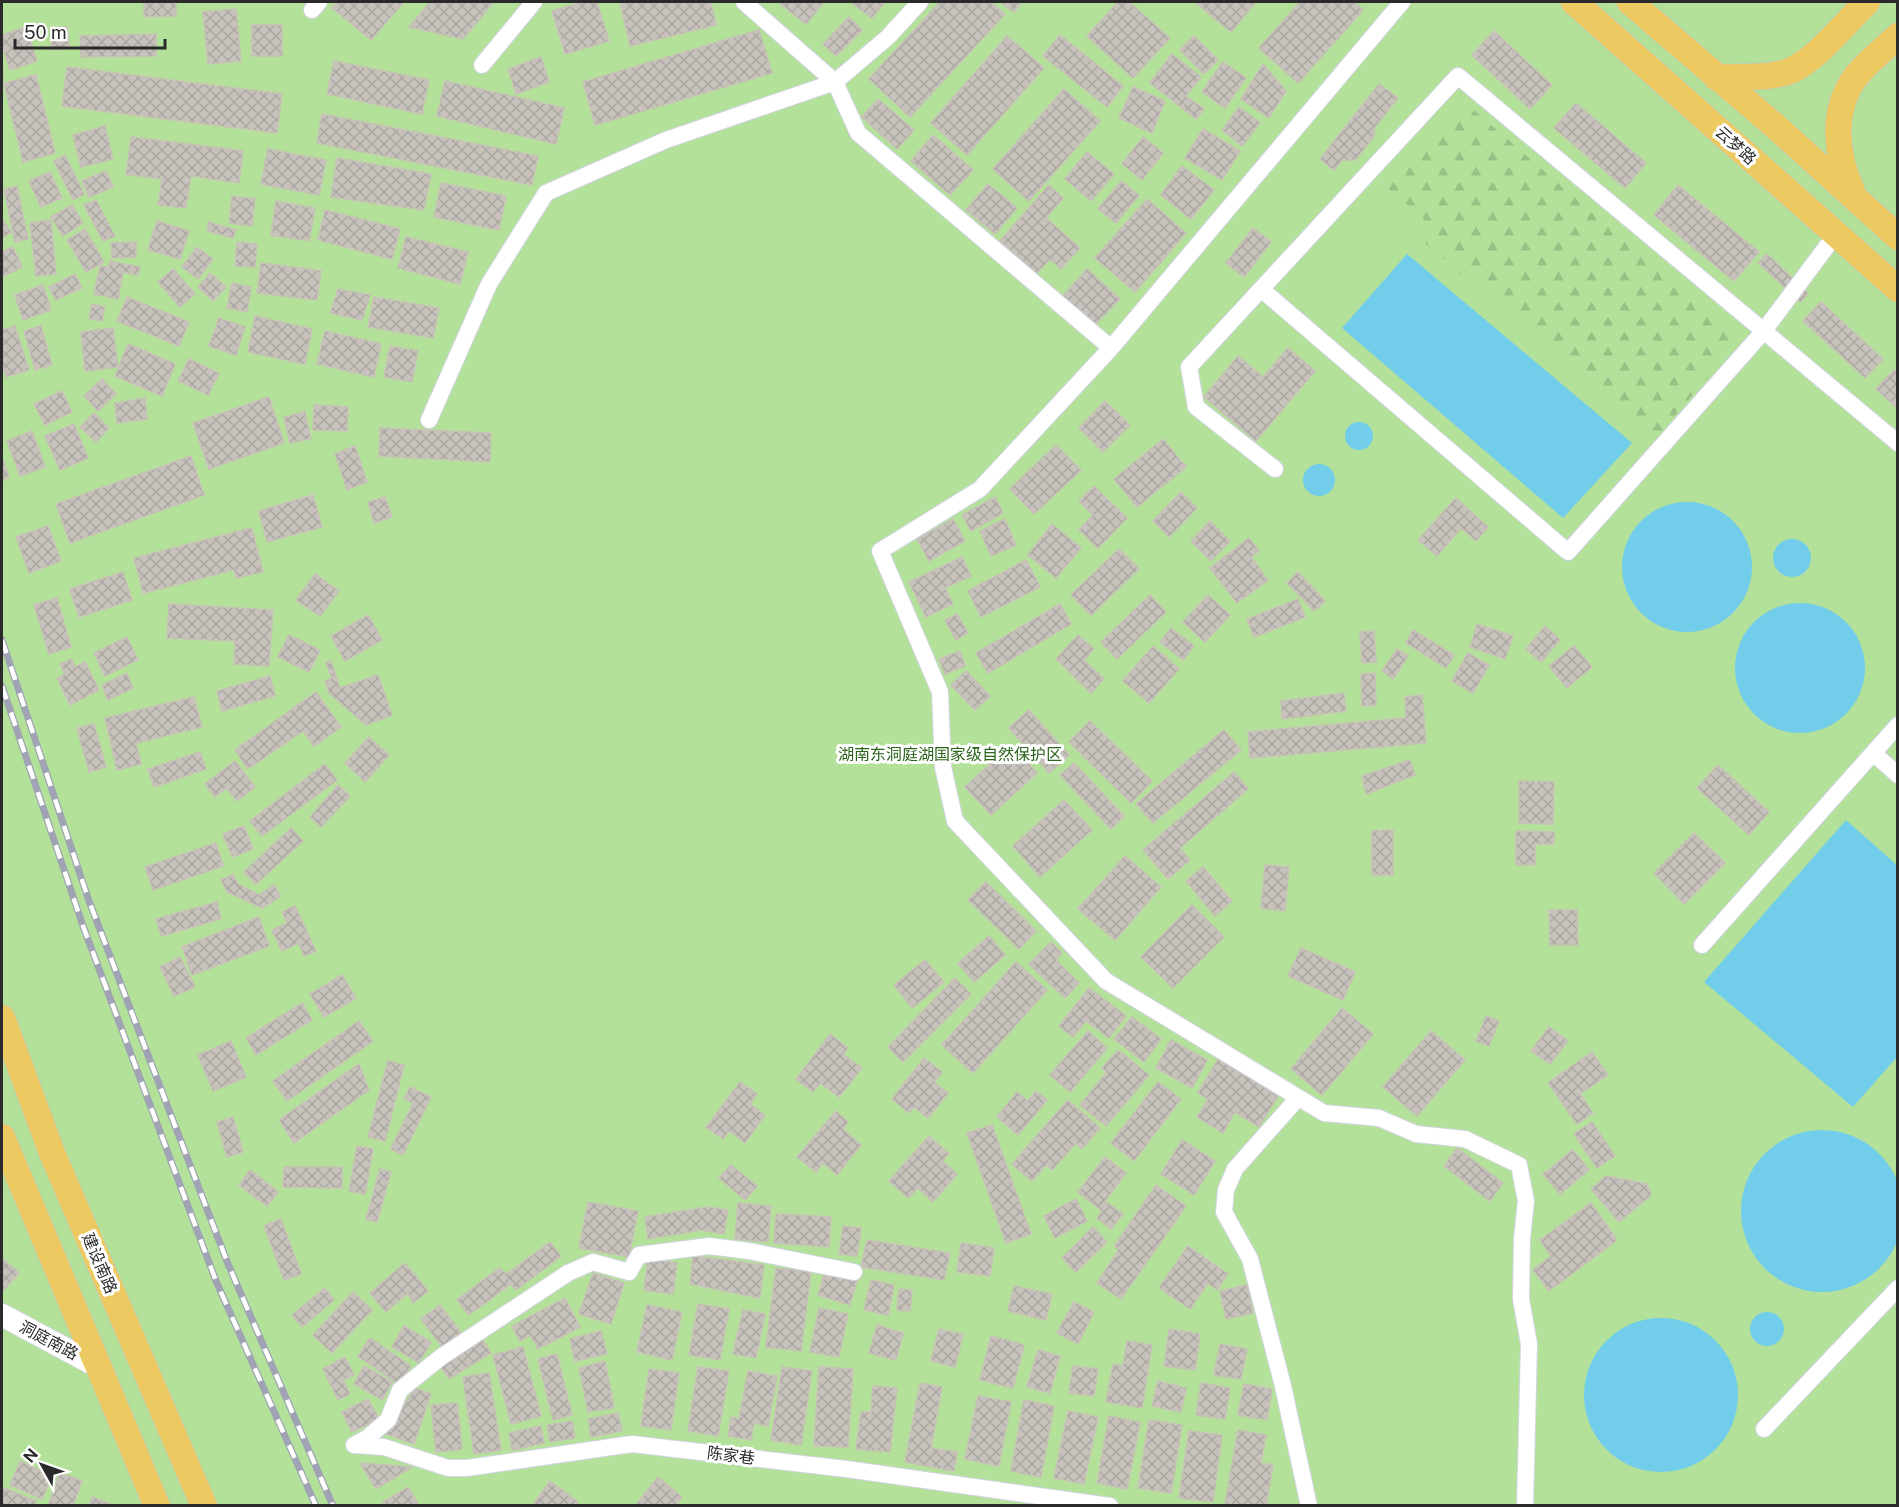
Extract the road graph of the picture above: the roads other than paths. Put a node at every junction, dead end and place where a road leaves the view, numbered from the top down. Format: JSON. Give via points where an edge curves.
{"nodes":[{"id":1,"x":534,"y":2,"type":"edge"},
{"id":2,"x":744,"y":2,"type":"edge"},
{"id":3,"x":920,"y":2,"type":"edge"},
{"id":4,"x":1402,"y":2,"type":"edge"},
{"id":5,"x":1574,"y":2,"type":"edge"},
{"id":6,"x":1629,"y":2,"type":"edge"},
{"id":7,"x":1867,"y":2,"type":"edge"},
{"id":8,"x":1898,"y":36,"type":"edge"},
{"id":9,"x":482,"y":65,"type":"dead end"},
{"id":10,"x":1717,"y":78,"type":"junction"},
{"id":11,"x":835,"y":82,"type":"junction"},
{"id":12,"x":1854,"y":197,"type":"junction"},
{"id":13,"x":1836,"y":234,"type":"junction"},
{"id":14,"x":1898,"y":237,"type":"edge"},
{"id":15,"x":1261,"y":289,"type":"junction"},
{"id":16,"x":1898,"y":289,"type":"edge"},
{"id":17,"x":1763,"y":332,"type":"junction"},
{"id":18,"x":1111,"y":348,"type":"junction"},
{"id":19,"x":429,"y":420,"type":"dead end"},
{"id":20,"x":1898,"y":443,"type":"edge"},
{"id":21,"x":1275,"y":469,"type":"dead end"},
{"id":22,"x":1898,"y":726,"type":"edge"},
{"id":23,"x":1873,"y":753,"type":"junction"},
{"id":24,"x":1898,"y":775,"type":"edge"},
{"id":25,"x":1702,"y":945,"type":"dead end"},
{"id":26,"x":2,"y":1018,"type":"edge"},
{"id":27,"x":1298,"y":1098,"type":"junction"},
{"id":28,"x":2,"y":1137,"type":"edge"},
{"id":29,"x":854,"y":1272,"type":"dead end"},
{"id":30,"x":1898,"y":1288,"type":"edge"},
{"id":31,"x":2,"y":1315,"type":"edge"},
{"id":32,"x":97,"y":1366,"type":"junction"},
{"id":33,"x":1764,"y":1429,"type":"dead end"},
{"id":34,"x":157,"y":1506,"type":"edge"},
{"id":35,"x":204,"y":1506,"type":"edge"},
{"id":36,"x":1110,"y":1506,"type":"edge"},
{"id":37,"x":1309,"y":1506,"type":"edge"},
{"id":38,"x":1525,"y":1506,"type":"edge"}],
"edges":[{"from":1,"to":9,"type":"street"},
{"from":2,"to":11,"type":"street"},
{"from":3,"to":11,"type":"street","via":[[888,38]]},
{"from":4,"to":18,"type":"street"},
{"from":5,"to":13,"type":"main road","name":"云梦路"},
{"from":6,"to":10,"type":"main road"},
{"from":7,"to":10,"type":"main road","via":[[1826,43],[1789,71],[1754,78]]},
{"from":8,"to":12,"type":"main road","via":[[1856,77],[1843,98],[1839,154]]},
{"from":10,"to":12,"type":"main road"},
{"from":11,"to":18,"type":"street","via":[[858,133]]},
{"from":11,"to":19,"type":"street","via":[[666,140],[546,193],[489,284]]},
{"from":12,"to":14,"type":"main road"},
{"from":13,"to":16,"type":"main road","name":"云梦路"},
{"from":13,"to":17,"type":"street"},
{"from":15,"to":17,"type":"street","via":[[1458,76]]},
{"from":15,"to":17,"type":"street","via":[[1568,552]]},
{"from":15,"to":21,"type":"street","via":[[1189,367],[1196,407]]},
{"from":17,"to":20,"type":"street"},
{"from":18,"to":27,"type":"street","via":[[980,489],[880,551],[940,692],[943,767],[955,821],[1106,981]]},
{"from":22,"to":23,"type":"street"},
{"from":23,"to":24,"type":"street"},
{"from":23,"to":25,"type":"street"},
{"from":26,"to":35,"type":"main road","name":"建设南路","via":[[52,1153]]},
{"from":27,"to":37,"type":"street","via":[[1235,1169],[1226,1190],[1224,1212],[1250,1260]]},
{"from":27,"to":38,"type":"street","via":[[1324,1113],[1379,1118],[1416,1134],[1465,1139],[1519,1165],[1526,1201],[1521,1299],[1529,1344]]},
{"from":28,"to":32,"type":"main road"},
{"from":29,"to":36,"type":"street","name":"陈家巷","via":[[709,1246],[639,1255],[629,1272],[593,1262],[568,1273],[441,1357],[400,1390],[388,1420],[354,1445],[384,1447],[448,1468],[467,1468],[632,1444]]},
{"from":30,"to":33,"type":"street"},
{"from":31,"to":32,"type":"main road","name":"洞庭南路"},
{"from":32,"to":34,"type":"main road"}]}
